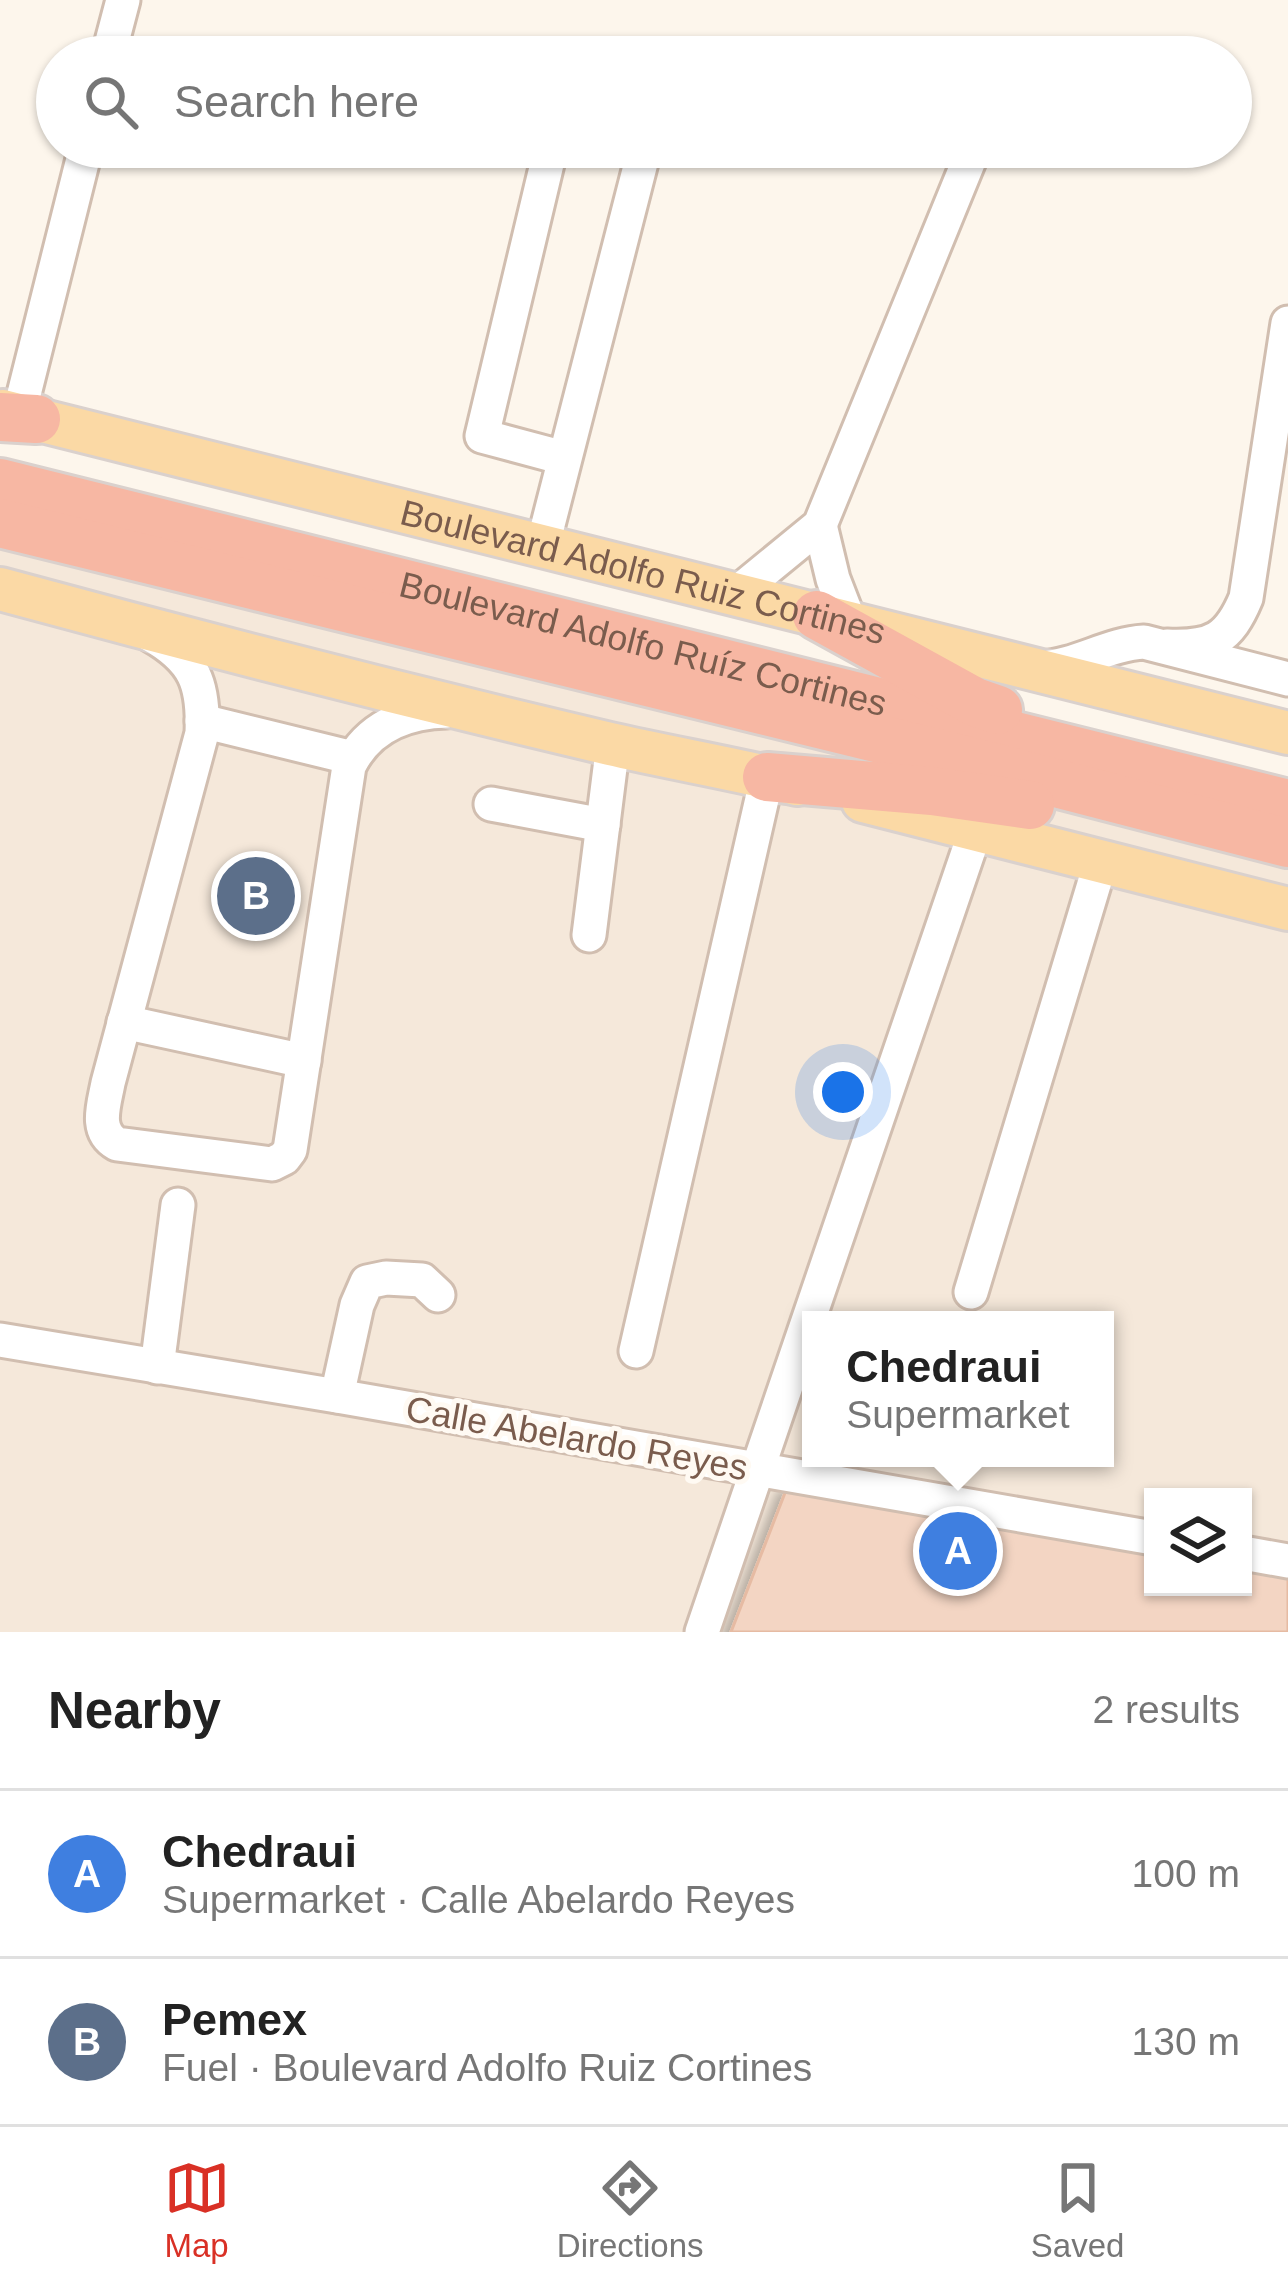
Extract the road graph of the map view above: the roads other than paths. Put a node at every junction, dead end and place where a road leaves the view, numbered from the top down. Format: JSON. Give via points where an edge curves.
{"nodes":[{"id":1,"x":123,"y":0,"type":"edge"},
{"id":2,"x":114,"y":36,"type":"edge"},
{"id":3,"x":80,"y":168,"type":"edge"},
{"id":4,"x":546,"y":168,"type":"edge"},
{"id":5,"x":640,"y":168,"type":"edge"},
{"id":6,"x":966,"y":168,"type":"edge"},
{"id":7,"x":1288,"y":323,"type":"edge"},
{"id":8,"x":14,"y":415,"type":"edge"},
{"id":9,"x":563,"y":458,"type":"junction"},
{"id":10,"x":0,"y":483,"type":"edge"},
{"id":11,"x":0,"y":523,"type":"edge"},
{"id":12,"x":820,"y":525,"type":"junction"},
{"id":13,"x":542,"y":548,"type":"junction"},
{"id":14,"x":0,"y":589,"type":"edge"},
{"id":15,"x":737,"y":593,"type":"junction"},
{"id":16,"x":1246,"y":598,"type":"junction"},
{"id":17,"x":834,"y":619,"type":"junction"},
{"id":18,"x":134,"y":626,"type":"junction"},
{"id":19,"x":1167,"y":646,"type":"junction"},
{"id":20,"x":1029,"y":668,"type":"junction"},
{"id":21,"x":1288,"y":678,"type":"edge"},
{"id":22,"x":473,"y":710,"type":"junction"},
{"id":23,"x":202,"y":721,"type":"junction"},
{"id":24,"x":984,"y":733,"type":"junction"},
{"id":25,"x":1288,"y":733,"type":"edge"},
{"id":26,"x":614,"y":744,"type":"junction"},
{"id":27,"x":353,"y":758,"type":"junction"},
{"id":28,"x":766,"y":776,"type":"junction"},
{"id":29,"x":491,"y":804,"type":"dead end"},
{"id":30,"x":1286,"y":823,"type":"edge"},
{"id":31,"x":603,"y":826,"type":"junction"},
{"id":32,"x":976,"y":829,"type":"junction"},
{"id":33,"x":1101,"y":861,"type":"junction"},
{"id":34,"x":1288,"y":909,"type":"edge"},
{"id":35,"x":589,"y":935,"type":"dead end"},
{"id":36,"x":124,"y":1022,"type":"junction"},
{"id":37,"x":304,"y":1061,"type":"junction"},
{"id":38,"x":178,"y":1205,"type":"dead end"},
{"id":39,"x":971,"y":1292,"type":"dead end"},
{"id":40,"x":438,"y":1295,"type":"dead end"},
{"id":41,"x":812,"y":1311,"type":"edge"},
{"id":42,"x":0,"y":1340,"type":"edge"},
{"id":43,"x":802,"y":1341,"type":"edge"},
{"id":44,"x":636,"y":1351,"type":"dead end"},
{"id":45,"x":157,"y":1367,"type":"junction"},
{"id":46,"x":338,"y":1396,"type":"junction"},
{"id":47,"x":758,"y":1470,"type":"junction"},
{"id":48,"x":1144,"y":1536,"type":"edge"},
{"id":49,"x":1252,"y":1555,"type":"edge"},
{"id":50,"x":1288,"y":1561,"type":"edge"},
{"id":51,"x":703,"y":1632,"type":"edge"}],
"edges":[{"from":1,"to":2,"type":"street"},
{"from":3,"to":8,"type":"street"},
{"from":4,"to":9,"type":"street","via":[[482,436]]},
{"from":5,"to":9,"type":"street"},
{"from":6,"to":12,"type":"street"},
{"from":7,"to":16,"type":"street"},
{"from":8,"to":13,"type":"main road","name":"Boulevard Adolfo Ruiz Cortines"},
{"from":9,"to":13,"type":"street"},
{"from":10,"to":24,"type":"highway","name":"Boulevard Adolfo Ruíz Cortines"},
{"from":11,"to":24,"type":"highway","name":"Boulevard Adolfo Ruíz Cortines"},
{"from":12,"to":15,"type":"street"},
{"from":12,"to":17,"type":"street"},
{"from":13,"to":15,"type":"main road","name":"Boulevard Adolfo Ruiz Cortines"},
{"from":14,"to":18,"type":"main road"},
{"from":15,"to":17,"type":"main road","name":"Boulevard Adolfo Ruiz Cortines"},
{"from":16,"to":19,"type":"street","via":[[1235,623],[1214,639]]},
{"from":16,"to":21,"type":"street","via":[[1260,652]]},
{"from":17,"to":20,"type":"main road","name":"Boulevard Adolfo Ruiz Cortines"},
{"from":17,"to":24,"type":"highway"},
{"from":18,"to":22,"type":"main road"},
{"from":18,"to":23,"type":"street","via":[[184,658],[201,689]]},
{"from":19,"to":20,"type":"street","via":[[1134,642],[1059,667]]},
{"from":19,"to":21,"type":"street"},
{"from":20,"to":25,"type":"main road","name":"Boulevard Adolfo Ruiz Cortines"},
{"from":22,"to":26,"type":"main road"},
{"from":22,"to":27,"type":"street","via":[[404,717]]},
{"from":23,"to":27,"type":"street"},
{"from":23,"to":36,"type":"street"},
{"from":24,"to":30,"type":"highway","name":"Boulevard Adolfo Ruíz Cortines"},
{"from":24,"to":30,"type":"highway"},
{"from":26,"to":28,"type":"main road"},
{"from":26,"to":31,"type":"street"},
{"from":27,"to":37,"type":"street"},
{"from":28,"to":30,"type":"highway"},
{"from":28,"to":32,"type":"main road"},
{"from":28,"to":44,"type":"street"},
{"from":29,"to":31,"type":"street"},
{"from":31,"to":35,"type":"street"},
{"from":32,"to":33,"type":"main road"},
{"from":32,"to":41,"type":"street"},
{"from":33,"to":34,"type":"main road"},
{"from":33,"to":39,"type":"street"},
{"from":36,"to":37,"type":"street"},
{"from":36,"to":37,"type":"street","via":[[102,1122],[117,1144],[272,1165],[290,1150]]},
{"from":38,"to":45,"type":"street"},
{"from":40,"to":46,"type":"street","via":[[422,1280],[367,1282]]},
{"from":42,"to":45,"type":"street","name":"Calle Abelardo Reyes"},
{"from":43,"to":47,"type":"street"},
{"from":45,"to":46,"type":"street","name":"Calle Abelardo Reyes"},
{"from":46,"to":47,"type":"street","name":"Calle Abelardo Reyes"},
{"from":47,"to":48,"type":"street","name":"Calle Abelardo Reyes"},
{"from":47,"to":51,"type":"street"},
{"from":49,"to":50,"type":"street"}]}
